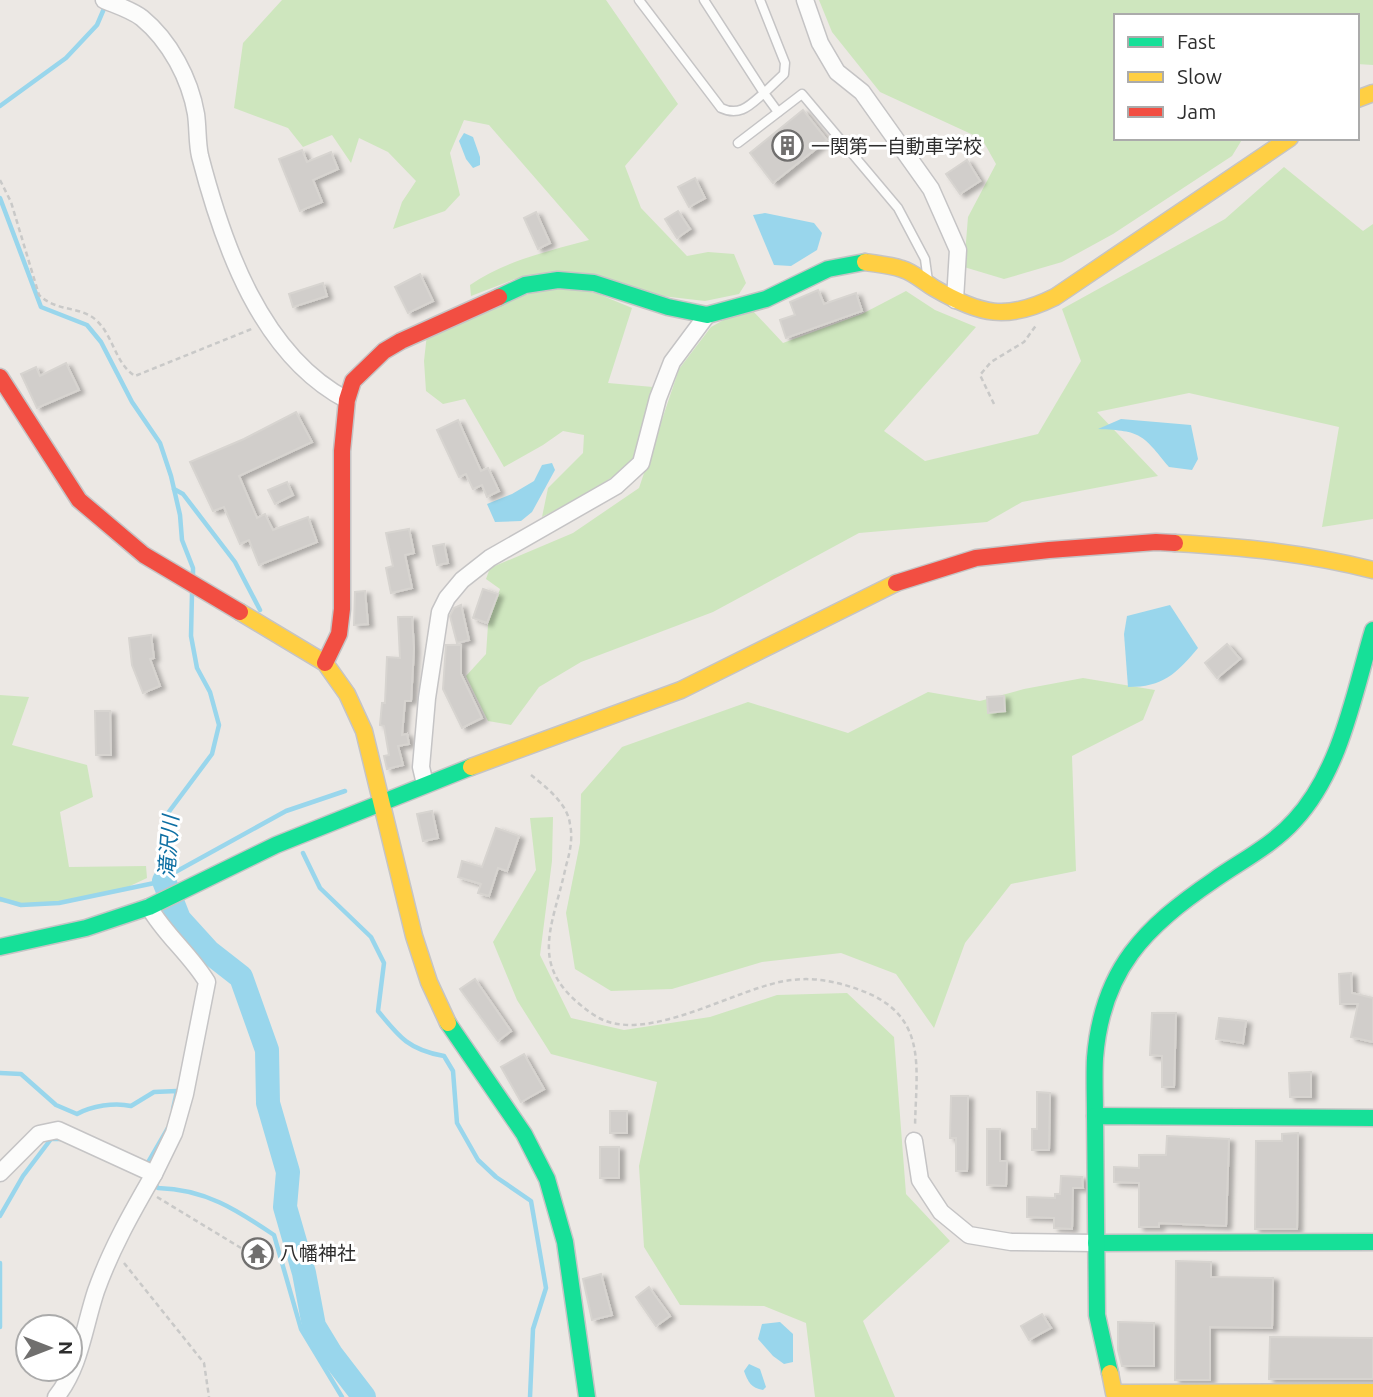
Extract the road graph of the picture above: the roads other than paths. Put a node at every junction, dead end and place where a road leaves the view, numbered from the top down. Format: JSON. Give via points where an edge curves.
{"nodes":[{"id":1,"x":104,"y":0,"type":"edge"},
{"id":2,"x":639,"y":0,"type":"edge"},
{"id":3,"x":704,"y":0,"type":"edge"},
{"id":4,"x":760,"y":0,"type":"edge"},
{"id":5,"x":805,"y":0,"type":"edge"},
{"id":6,"x":764,"y":93,"type":"junction"},
{"id":7,"x":778,"y":113,"type":"junction"},
{"id":8,"x":1287,"y":140,"type":"edge"},
{"id":9,"x":738,"y":143,"type":"dead end"},
{"id":10,"x":928,"y":284,"type":"junction"},
{"id":11,"x":955,"y":300,"type":"junction"},
{"id":12,"x":707,"y":315,"type":"junction"},
{"id":13,"x":0,"y":377,"type":"edge"},
{"id":14,"x":347,"y":400,"type":"junction"},
{"id":15,"x":1373,"y":570,"type":"edge"},
{"id":16,"x":1373,"y":630,"type":"edge"},
{"id":17,"x":325,"y":663,"type":"junction"},
{"id":18,"x":425,"y":784,"type":"junction"},
{"id":19,"x":382,"y":804,"type":"junction"},
{"id":20,"x":149,"y":907,"type":"junction"},
{"id":21,"x":0,"y":947,"type":"edge"},
{"id":22,"x":1095,"y":1116,"type":"junction"},
{"id":23,"x":1373,"y":1118,"type":"edge"},
{"id":24,"x":915,"y":1141,"type":"road end"},
{"id":25,"x":0,"y":1173,"type":"edge"},
{"id":26,"x":154,"y":1174,"type":"junction"},
{"id":27,"x":1373,"y":1242,"type":"edge"},
{"id":28,"x":1096,"y":1243,"type":"junction"},
{"id":29,"x":1373,"y":1392,"type":"edge"},
{"id":30,"x":1114,"y":1395,"type":"edge"},
{"id":31,"x":56,"y":1397,"type":"edge"},
{"id":32,"x":587,"y":1397,"type":"edge"}],
"edges":[{"from":1,"to":14,"type":"street","via":[[141,16],[172,52],[187,80],[200,153],[233,261],[289,354],[331,392]]},
{"from":2,"to":6,"type":"lane","via":[[721,108],[735,113],[744,110]]},
{"from":3,"to":6,"type":"lane"},
{"from":4,"to":6,"type":"lane","via":[[785,63],[784,74]]},
{"from":5,"to":11,"type":"street","via":[[820,43],[837,72],[862,92],[931,189],[958,250]]},
{"from":6,"to":7,"type":"lane"},
{"from":7,"to":9,"type":"lane"},
{"from":7,"to":10,"type":"lane","via":[[802,94],[898,208],[925,259]]},
{"from":8,"to":11,"type":"street","via":[[1035,307],[990,312]]},
{"from":10,"to":11,"type":"street"},
{"from":10,"to":12,"type":"street","via":[[903,269],[847,264],[766,299]]},
{"from":12,"to":14,"type":"street","via":[[594,283],[558,280],[525,285],[384,351],[353,381]]},
{"from":12,"to":18,"type":"street","via":[[672,362],[640,463],[607,492],[490,558],[462,580],[443,605],[421,767]]},
{"from":13,"to":17,"type":"street","via":[[79,500],[112,531],[144,555]]},
{"from":14,"to":17,"type":"street","via":[[342,451],[342,609],[339,634]]},
{"from":15,"to":18,"type":"street","via":[[1322,557],[1156,542],[976,558],[904,579],[681,690]]},
{"from":16,"to":22,"type":"street","via":[[1342,736],[1301,814],[1159,921],[1138,942],[1118,976],[1095,1056]]},
{"from":17,"to":19,"type":"street","via":[[347,694],[364,731]]},
{"from":18,"to":19,"type":"street"},
{"from":19,"to":20,"type":"street","via":[[276,845]]},
{"from":19,"to":32,"type":"street","via":[[429,982],[450,1028],[524,1134],[547,1179],[565,1242]]},
{"from":20,"to":21,"type":"street","via":[[86,928]]},
{"from":20,"to":26,"type":"street","via":[[207,982],[185,1094],[174,1133]]},
{"from":22,"to":23,"type":"street"},
{"from":22,"to":28,"type":"street"},
{"from":24,"to":28,"type":"street","via":[[920,1180],[942,1212],[969,1235],[1011,1242]]},
{"from":25,"to":26,"type":"street","via":[[39,1134],[58,1130]]},
{"from":26,"to":31,"type":"street","via":[[120,1233],[69,1382]]},
{"from":27,"to":28,"type":"street"},
{"from":28,"to":30,"type":"street","via":[[1097,1315]]},
{"from":29,"to":30,"type":"street"}]}
